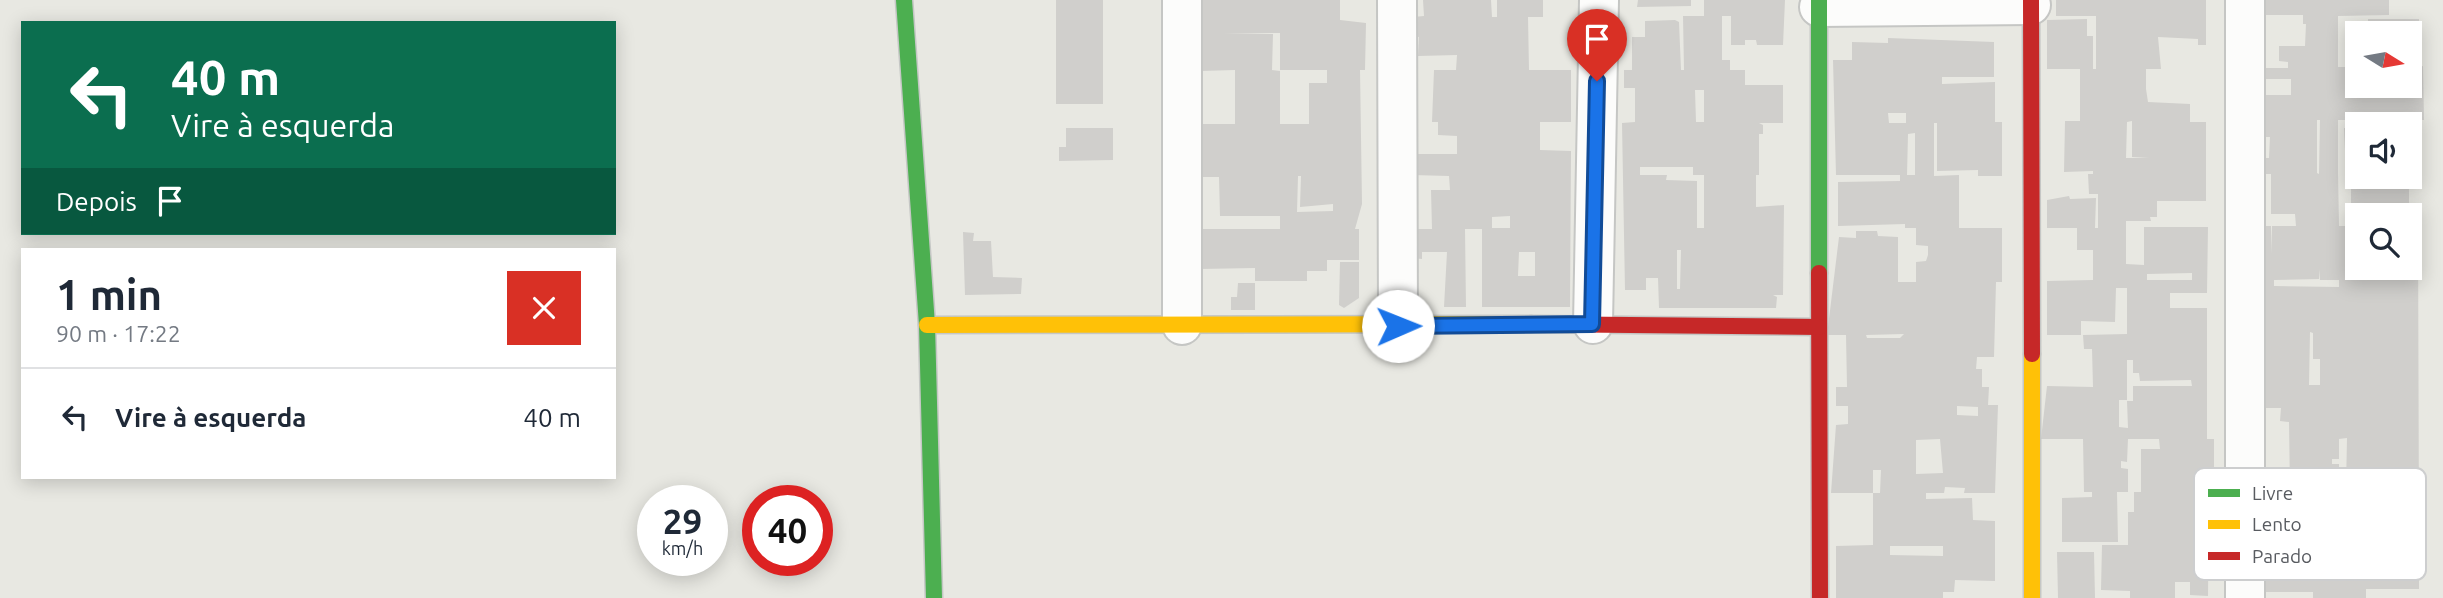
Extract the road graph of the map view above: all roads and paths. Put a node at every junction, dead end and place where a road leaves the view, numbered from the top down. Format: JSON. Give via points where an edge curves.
{"nodes":[{"id":1,"x":904,"y":0,"type":"edge"},
{"id":2,"x":1182,"y":0,"type":"edge"},
{"id":3,"x":1397,"y":0,"type":"edge"},
{"id":4,"x":1598,"y":0,"type":"edge"},
{"id":5,"x":2245,"y":0,"type":"edge"},
{"id":6,"x":1819,"y":3,"type":"edge"},
{"id":7,"x":2031,"y":3,"type":"edge"},
{"id":8,"x":1592,"y":324,"type":"junction"},
{"id":9,"x":927,"y":325,"type":"junction"},
{"id":10,"x":1182,"y":325,"type":"junction"},
{"id":11,"x":1398,"y":326,"type":"junction"},
{"id":12,"x":1819,"y":327,"type":"junction"},
{"id":13,"x":2245,"y":468,"type":"edge"},
{"id":14,"x":2245,"y":580,"type":"edge"},
{"id":15,"x":934,"y":598,"type":"edge"},
{"id":16,"x":1819,"y":598,"type":"edge"},
{"id":17,"x":2032,"y":598,"type":"edge"},
{"id":18,"x":2245,"y":598,"type":"edge"}],
"edges":[{"from":1,"to":9,"type":"street"},
{"from":2,"to":10,"type":"street"},
{"from":3,"to":11,"type":"street"},
{"from":4,"to":8,"type":"street"},
{"from":5,"to":13,"type":"street"},
{"from":6,"to":7,"type":"street"},
{"from":6,"to":12,"type":"street"},
{"from":7,"to":17,"type":"street"},
{"from":8,"to":11,"type":"street"},
{"from":8,"to":12,"type":"street"},
{"from":9,"to":10,"type":"street"},
{"from":9,"to":15,"type":"street"},
{"from":10,"to":11,"type":"street"},
{"from":12,"to":16,"type":"street"},
{"from":14,"to":18,"type":"street"}]}
